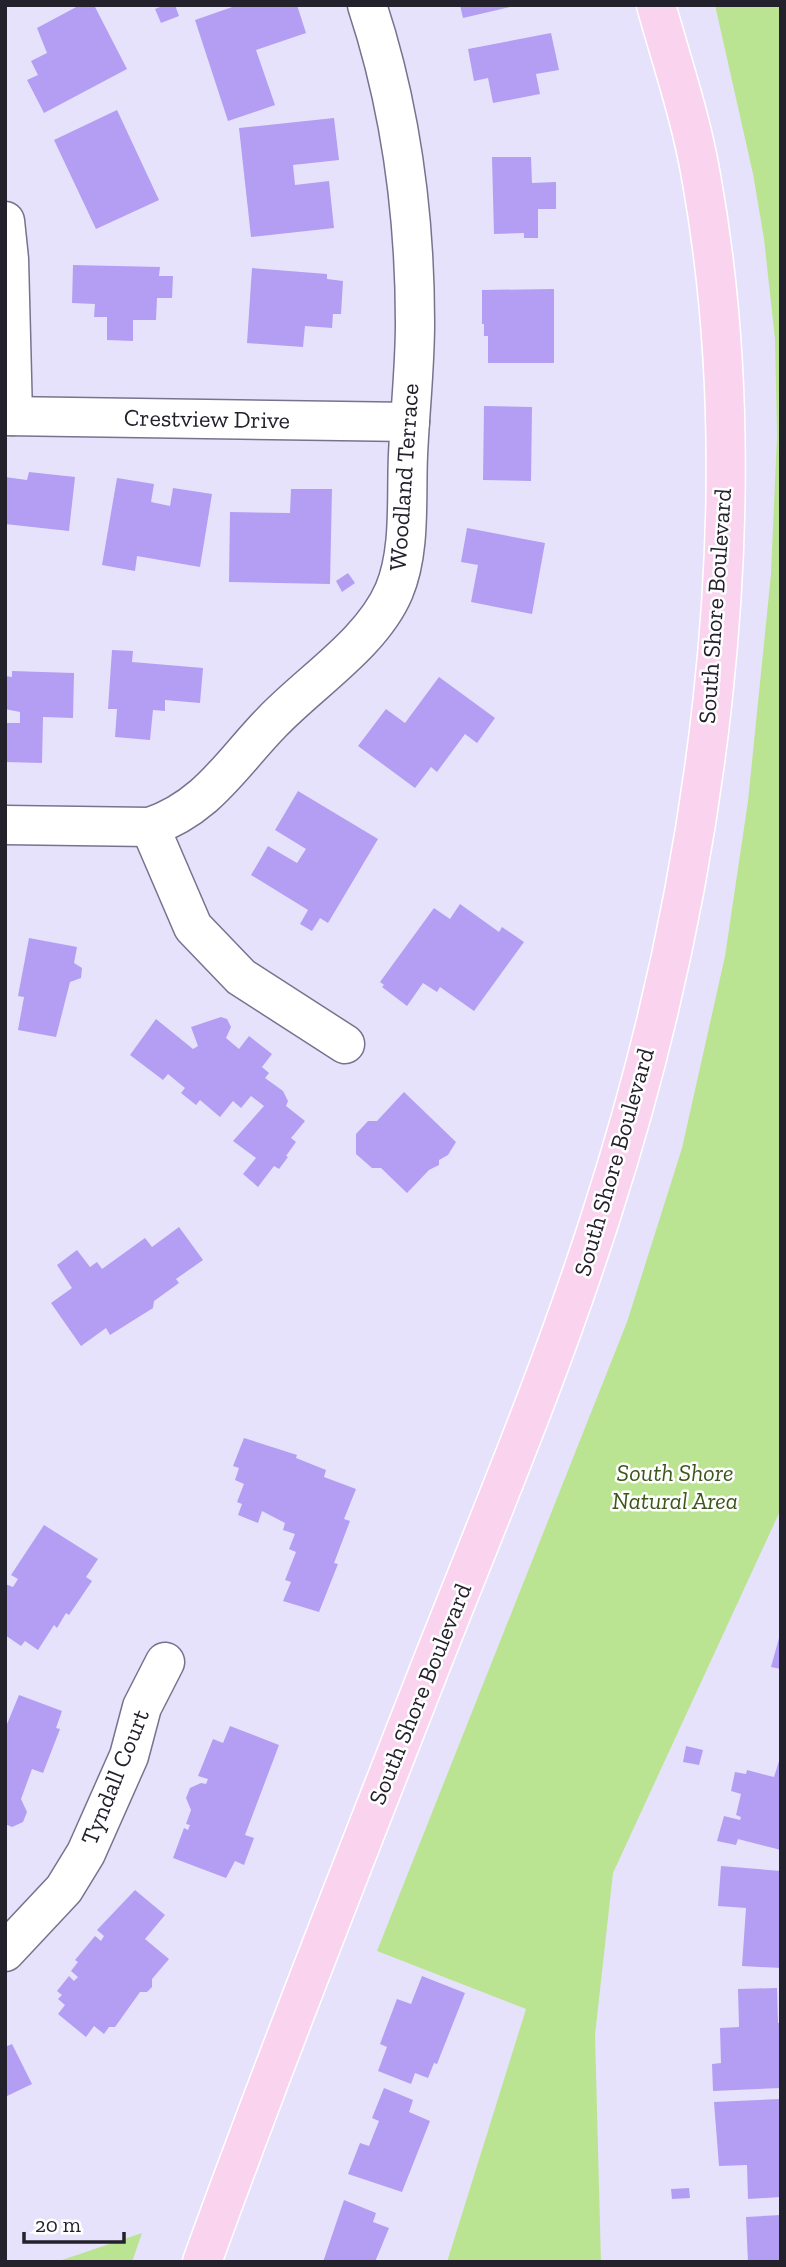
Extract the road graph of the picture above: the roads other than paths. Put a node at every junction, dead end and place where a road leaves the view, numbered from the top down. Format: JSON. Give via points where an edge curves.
{"nodes":[{"id":1,"x":367,"y":5,"type":"edge"},
{"id":2,"x":656,"y":5,"type":"edge"},
{"id":3,"x":5,"y":221,"type":"edge"},
{"id":4,"x":9,"y":416,"type":"edge"},
{"id":5,"x":410,"y":422,"type":"junction"},
{"id":6,"x":5,"y":825,"type":"edge"},
{"id":7,"x":149,"y":827,"type":"junction"},
{"id":8,"x":345,"y":1044,"type":"dead end"},
{"id":9,"x":165,"y":1662,"type":"dead end"},
{"id":10,"x":5,"y":1952,"type":"edge"},
{"id":11,"x":202,"y":2262,"type":"edge"}],
"edges":[{"from":1,"to":5,"type":"street","name":"Woodland Terrace","via":[[403,149],[415,324]]},
{"from":2,"to":11,"type":"main road","name":"South Shore Boulevard","via":[[701,173],[718,308],[725,444],[713,684],[678,919],[633,1111],[569,1313],[308,1977]]},
{"from":3,"to":4,"type":"street"},
{"from":4,"to":5,"type":"street","name":"Crestview Drive"},
{"from":5,"to":7,"type":"street","name":"Woodland Terrace","via":[[404,543],[395,590],[382,614],[270,723],[207,796],[170,820]]},
{"from":6,"to":7,"type":"street","name":"Woodland Terrace"},
{"from":7,"to":8,"type":"street","via":[[193,927],[241,976]]},
{"from":9,"to":10,"type":"street","name":"Tyndall Court","via":[[142,1707],[129,1756],[86,1853],[64,1889]]}]}
